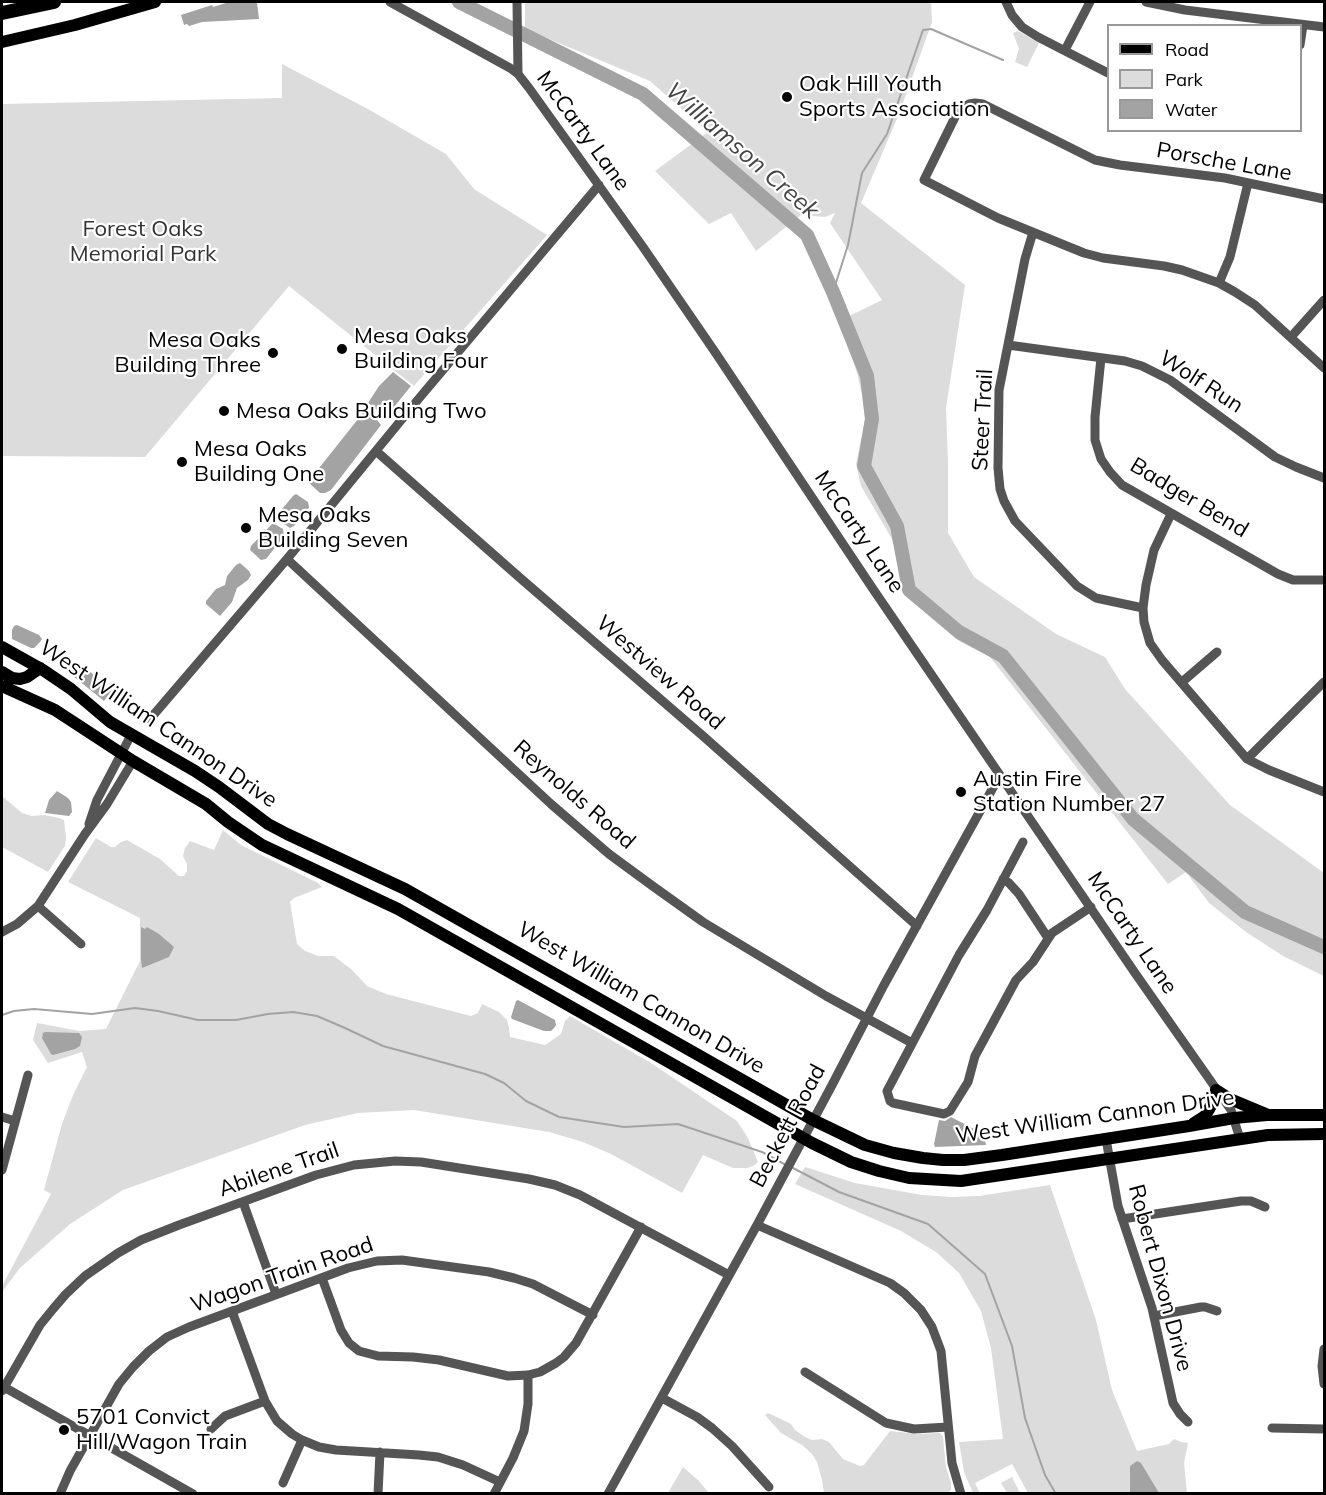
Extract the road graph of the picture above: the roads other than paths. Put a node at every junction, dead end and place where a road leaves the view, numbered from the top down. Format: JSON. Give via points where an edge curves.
{"nodes":[{"id":1,"x":54,"y":2,"type":"edge"},
{"id":2,"x":155,"y":2,"type":"edge"},
{"id":3,"x":390,"y":2,"type":"edge"},
{"id":4,"x":517,"y":2,"type":"edge"},
{"id":5,"x":1006,"y":2,"type":"edge"},
{"id":6,"x":1090,"y":2,"type":"edge"},
{"id":7,"x":1146,"y":2,"type":"edge"},
{"id":8,"x":2,"y":13,"type":"edge"},
{"id":9,"x":1295,"y":24,"type":"edge"},
{"id":10,"x":1303,"y":25,"type":"joint"},
{"id":11,"x":1324,"y":27,"type":"edge"},
{"id":12,"x":1302,"y":32,"type":"edge"},
{"id":13,"x":2,"y":42,"type":"edge"},
{"id":14,"x":1065,"y":50,"type":"junction"},
{"id":15,"x":1107,"y":72,"type":"edge"},
{"id":16,"x":518,"y":74,"type":"junction"},
{"id":17,"x":1248,"y":183,"type":"junction"},
{"id":18,"x":599,"y":185,"type":"junction"},
{"id":19,"x":1324,"y":199,"type":"edge"},
{"id":20,"x":1032,"y":232,"type":"junction"},
{"id":21,"x":1219,"y":283,"type":"junction"},
{"id":22,"x":1324,"y":300,"type":"edge"},
{"id":23,"x":1291,"y":337,"type":"junction"},
{"id":24,"x":1008,"y":345,"type":"junction"},
{"id":25,"x":1101,"y":358,"type":"junction"},
{"id":26,"x":1324,"y":368,"type":"edge"},
{"id":27,"x":376,"y":452,"type":"junction"},
{"id":28,"x":1324,"y":478,"type":"edge"},
{"id":29,"x":1171,"y":514,"type":"junction"},
{"id":30,"x":287,"y":559,"type":"junction"},
{"id":31,"x":1324,"y":580,"type":"edge"},
{"id":32,"x":1143,"y":608,"type":"junction"},
{"id":33,"x":2,"y":646,"type":"edge"},
{"id":34,"x":1217,"y":652,"type":"dead end"},
{"id":35,"x":40,"y":668,"type":"junction"},
{"id":36,"x":2,"y":672,"type":"edge"},
{"id":37,"x":1182,"y":682,"type":"junction"},
{"id":38,"x":1324,"y":682,"type":"edge"},
{"id":39,"x":2,"y":686,"type":"edge"},
{"id":40,"x":150,"y":719,"type":"dead end"},
{"id":41,"x":131,"y":735,"type":"junction"},
{"id":42,"x":121,"y":753,"type":"junction"},
{"id":43,"x":1247,"y":759,"type":"junction"},
{"id":44,"x":134,"y":761,"type":"junction"},
{"id":45,"x":1000,"y":775,"type":"junction"},
{"id":46,"x":1324,"y":792,"type":"edge"},
{"id":47,"x":85,"y":834,"type":"junction"},
{"id":48,"x":1023,"y":842,"type":"dead end"},
{"id":49,"x":1003,"y":879,"type":"junction"},
{"id":50,"x":38,"y":906,"type":"junction"},
{"id":51,"x":1092,"y":910,"type":"junction"},
{"id":52,"x":916,"y":926,"type":"junction"},
{"id":53,"x":2,"y":933,"type":"edge"},
{"id":54,"x":1048,"y":938,"type":"junction"},
{"id":55,"x":81,"y":944,"type":"dead end"},
{"id":56,"x":867,"y":1019,"type":"junction"},
{"id":57,"x":913,"y":1041,"type":"junction"},
{"id":58,"x":28,"y":1075,"type":"dead end"},
{"id":59,"x":1216,"y":1090,"type":"junction"},
{"id":60,"x":1267,"y":1114,"type":"junction"},
{"id":61,"x":1324,"y":1114,"type":"edge"},
{"id":62,"x":2,"y":1117,"type":"edge"},
{"id":63,"x":1234,"y":1118,"type":"junction"},
{"id":64,"x":813,"y":1120,"type":"junction"},
{"id":65,"x":15,"y":1121,"type":"junction"},
{"id":66,"x":1189,"y":1126,"type":"junction"},
{"id":67,"x":1324,"y":1134,"type":"edge"},
{"id":68,"x":803,"y":1138,"type":"junction"},
{"id":69,"x":1106,"y":1139,"type":"junction"},
{"id":70,"x":1240,"y":1139,"type":"junction"},
{"id":71,"x":1109,"y":1160,"type":"junction"},
{"id":72,"x":2,"y":1170,"type":"edge"},
{"id":73,"x":243,"y":1202,"type":"junction"},
{"id":74,"x":1265,"y":1207,"type":"dead end"},
{"id":75,"x":1122,"y":1219,"type":"junction"},
{"id":76,"x":757,"y":1225,"type":"junction"},
{"id":77,"x":641,"y":1227,"type":"junction"},
{"id":78,"x":729,"y":1275,"type":"junction"},
{"id":79,"x":322,"y":1278,"type":"junction"},
{"id":80,"x":276,"y":1294,"type":"junction"},
{"id":81,"x":232,"y":1311,"type":"junction"},
{"id":82,"x":1217,"y":1311,"type":"dead end"},
{"id":83,"x":592,"y":1315,"type":"junction"},
{"id":84,"x":1154,"y":1316,"type":"junction"},
{"id":85,"x":1324,"y":1349,"type":"edge"},
{"id":86,"x":805,"y":1372,"type":"dead end"},
{"id":87,"x":528,"y":1375,"type":"junction"},
{"id":88,"x":1324,"y":1384,"type":"edge"},
{"id":89,"x":2,"y":1388,"type":"edge"},
{"id":90,"x":662,"y":1398,"type":"junction"},
{"id":91,"x":264,"y":1401,"type":"junction"},
{"id":92,"x":1188,"y":1422,"type":"dead end"},
{"id":93,"x":948,"y":1427,"type":"junction"},
{"id":94,"x":1272,"y":1428,"type":"dead end"},
{"id":95,"x":211,"y":1429,"type":"dead end"},
{"id":96,"x":1324,"y":1429,"type":"edge"},
{"id":97,"x":90,"y":1435,"type":"junction"},
{"id":98,"x":302,"y":1440,"type":"junction"},
{"id":99,"x":380,"y":1452,"type":"junction"},
{"id":100,"x":501,"y":1482,"type":"junction"},
{"id":101,"x":284,"y":1483,"type":"dead end"},
{"id":102,"x":769,"y":1487,"type":"dead end"},
{"id":103,"x":959,"y":1493,"type":"edge"},
{"id":104,"x":60,"y":1494,"type":"edge"},
{"id":105,"x":194,"y":1494,"type":"edge"},
{"id":106,"x":378,"y":1494,"type":"edge"},
{"id":107,"x":494,"y":1494,"type":"edge"},
{"id":108,"x":608,"y":1494,"type":"edge"}],
"edges":[{"from":1,"to":8,"type":"highway"},
{"from":2,"to":13,"type":"main road"},
{"from":3,"to":16,"type":"street","name":"McCarty Lane"},
{"from":4,"to":16,"type":"street"},
{"from":5,"to":14,"type":"street","via":[[1022,27]]},
{"from":6,"to":14,"type":"street"},
{"from":7,"to":9,"type":"street"},
{"from":10,"to":11,"type":"street"},
{"from":10,"to":12,"type":"street"},
{"from":14,"to":15,"type":"street"},
{"from":16,"to":18,"type":"street","name":"McCarty Lane"},
{"from":17,"to":19,"type":"street","name":"Porsche Lane"},
{"from":17,"to":20,"type":"street","name":"Porsche Lane","via":[[1095,160],[983,104],[969,104],[958,111],[924,180]]},
{"from":17,"to":21,"type":"street","via":[[1230,257]]},
{"from":18,"to":27,"type":"street"},
{"from":18,"to":45,"type":"street","name":"McCarty Lane"},
{"from":20,"to":21,"type":"street","via":[[1093,256],[1182,270]]},
{"from":20,"to":24,"type":"street","name":"Steer Trail"},
{"from":21,"to":23,"type":"street","via":[[1255,306]]},
{"from":22,"to":23,"type":"street"},
{"from":23,"to":26,"type":"street"},
{"from":24,"to":25,"type":"street","name":"Wolf Run"},
{"from":24,"to":32,"type":"street","name":"Steer Trail","via":[[999,390],[998,468],[1000,489],[1011,514],[1077,586],[1096,598]]},
{"from":25,"to":28,"type":"street","name":"Wolf Run","via":[[1142,366],[1170,380],[1275,457]]},
{"from":25,"to":29,"type":"street","name":"Badger Bend","via":[[1094,428],[1101,459],[1122,485]]},
{"from":27,"to":30,"type":"street"},
{"from":27,"to":52,"type":"street","name":"Westview Road","via":[[703,735]]},
{"from":29,"to":31,"type":"street","name":"Badger Bend","via":[[1278,574],[1293,580]]},
{"from":29,"to":32,"type":"street","via":[[1150,561]]},
{"from":30,"to":40,"type":"street"},
{"from":30,"to":56,"type":"street","name":"Reynolds Road","via":[[609,854],[703,922]]},
{"from":32,"to":37,"type":"street","via":[[1150,643]]},
{"from":33,"to":35,"type":"main road","name":"West William Cannon Drive"},
{"from":34,"to":37,"type":"street"},
{"from":35,"to":36,"type":"main road","via":[[20,680]]},
{"from":35,"to":41,"type":"main road","name":"West William Cannon Drive"},
{"from":37,"to":43,"type":"street"},
{"from":38,"to":43,"type":"street"},
{"from":39,"to":42,"type":"main road","name":"West William Cannon Drive","via":[[55,710]]},
{"from":41,"to":42,"type":"street"},
{"from":41,"to":64,"type":"main road","name":"West William Cannon Drive","via":[[195,771],[268,824],[405,889]]},
{"from":42,"to":44,"type":"main road","name":"West William Cannon Drive"},
{"from":42,"to":47,"type":"street"},
{"from":43,"to":46,"type":"street"},
{"from":44,"to":47,"type":"street"},
{"from":44,"to":68,"type":"main road","name":"West William Cannon Drive","via":[[206,804],[262,845],[398,909]]},
{"from":45,"to":51,"type":"street","name":"McCarty Lane"},
{"from":45,"to":52,"type":"street","name":"Beckett Road"},
{"from":47,"to":50,"type":"street"},
{"from":48,"to":49,"type":"street"},
{"from":49,"to":54,"type":"street","via":[[1019,894]]},
{"from":49,"to":57,"type":"street"},
{"from":50,"to":53,"type":"street"},
{"from":50,"to":55,"type":"street"},
{"from":51,"to":54,"type":"street"},
{"from":51,"to":59,"type":"street","name":"McCarty Lane"},
{"from":52,"to":56,"type":"street","name":"Beckett Road"},
{"from":54,"to":57,"type":"street","via":[[1016,980],[975,1056],[968,1082],[948,1113],[893,1103],[888,1098],[887,1091]]},
{"from":56,"to":57,"type":"street","name":"Reynolds Road"},
{"from":56,"to":64,"type":"street","name":"Beckett Road"},
{"from":58,"to":65,"type":"street"},
{"from":59,"to":60,"type":"main road"},
{"from":59,"to":63,"type":"street","name":"McCarty Lane"},
{"from":59,"to":66,"type":"main road","via":[[1205,1116]]},
{"from":60,"to":61,"type":"main road","name":"West William Cannon Drive"},
{"from":60,"to":63,"type":"main road","name":"West William Cannon Drive"},
{"from":62,"to":65,"type":"street"},
{"from":63,"to":66,"type":"main road","name":"West William Cannon Drive"},
{"from":63,"to":70,"type":"street","name":"McCarty Lane"},
{"from":64,"to":68,"type":"street","name":"Beckett Road"},
{"from":64,"to":69,"type":"main road","name":"West William Cannon Drive","via":[[894,1154],[943,1160],[984,1158]]},
{"from":65,"to":72,"type":"street"},
{"from":66,"to":69,"type":"main road","name":"West William Cannon Drive"},
{"from":67,"to":70,"type":"main road","name":"West William Cannon Drive"},
{"from":68,"to":71,"type":"main road","name":"West William Cannon Drive","via":[[832,1154],[879,1171],[933,1180],[984,1179]]},
{"from":68,"to":76,"type":"street","name":"Beckett Road"},
{"from":69,"to":71,"type":"street","name":"Robert Dixon Drive"},
{"from":70,"to":71,"type":"main road","name":"West William Cannon Drive"},
{"from":71,"to":75,"type":"street","name":"Robert Dixon Drive"},
{"from":73,"to":77,"type":"street","name":"Abilene Trail","via":[[341,1167],[408,1161],[541,1181],[580,1195]]},
{"from":73,"to":80,"type":"street"},
{"from":73,"to":89,"type":"street","name":"Abilene Trail","via":[[141,1240],[96,1268],[66,1294],[40,1325]]},
{"from":74,"to":75,"type":"street","via":[[1241,1201]]},
{"from":75,"to":84,"type":"street","name":"Robert Dixon Drive"},
{"from":76,"to":78,"type":"street","name":"Beckett Road"},
{"from":76,"to":93,"type":"street","via":[[881,1279],[913,1301],[939,1344]]},
{"from":77,"to":78,"type":"street","name":"Abilene Trail"},
{"from":77,"to":83,"type":"street"},
{"from":78,"to":90,"type":"street","name":"Beckett Road"},
{"from":79,"to":80,"type":"street","name":"Wagon Train Road"},
{"from":79,"to":83,"type":"street","name":"Wagon Train Road","via":[[376,1261],[414,1261],[514,1278],[543,1288]]},
{"from":79,"to":87,"type":"street","via":[[341,1330],[359,1351],[439,1360],[508,1376]]},
{"from":80,"to":81,"type":"street","name":"Wagon Train Road"},
{"from":81,"to":91,"type":"street"},
{"from":81,"to":97,"type":"street","name":"Wagon Train Road","via":[[167,1337],[149,1351],[119,1384]]},
{"from":82,"to":84,"type":"street","via":[[1201,1307]]},
{"from":83,"to":87,"type":"street","via":[[564,1357]]},
{"from":84,"to":92,"type":"street","name":"Robert Dixon Drive","via":[[1173,1403]]},
{"from":85,"to":88,"type":"street"},
{"from":86,"to":93,"type":"street","via":[[886,1423],[914,1429]]},
{"from":87,"to":100,"type":"street","via":[[524,1431]]},
{"from":89,"to":97,"type":"street"},
{"from":90,"to":102,"type":"street","via":[[712,1428]]},
{"from":90,"to":108,"type":"street","name":"Beckett Road"},
{"from":91,"to":95,"type":"street","via":[[225,1416]]},
{"from":91,"to":98,"type":"street","via":[[277,1421]]},
{"from":93,"to":103,"type":"street"},
{"from":94,"to":96,"type":"street"},
{"from":97,"to":104,"type":"street","name":"Wagon Train Road"},
{"from":97,"to":105,"type":"street"},
{"from":98,"to":99,"type":"street","via":[[336,1450]]},
{"from":98,"to":101,"type":"street"},
{"from":99,"to":100,"type":"street","via":[[438,1457]]},
{"from":99,"to":106,"type":"street"},
{"from":100,"to":107,"type":"street"}]}
